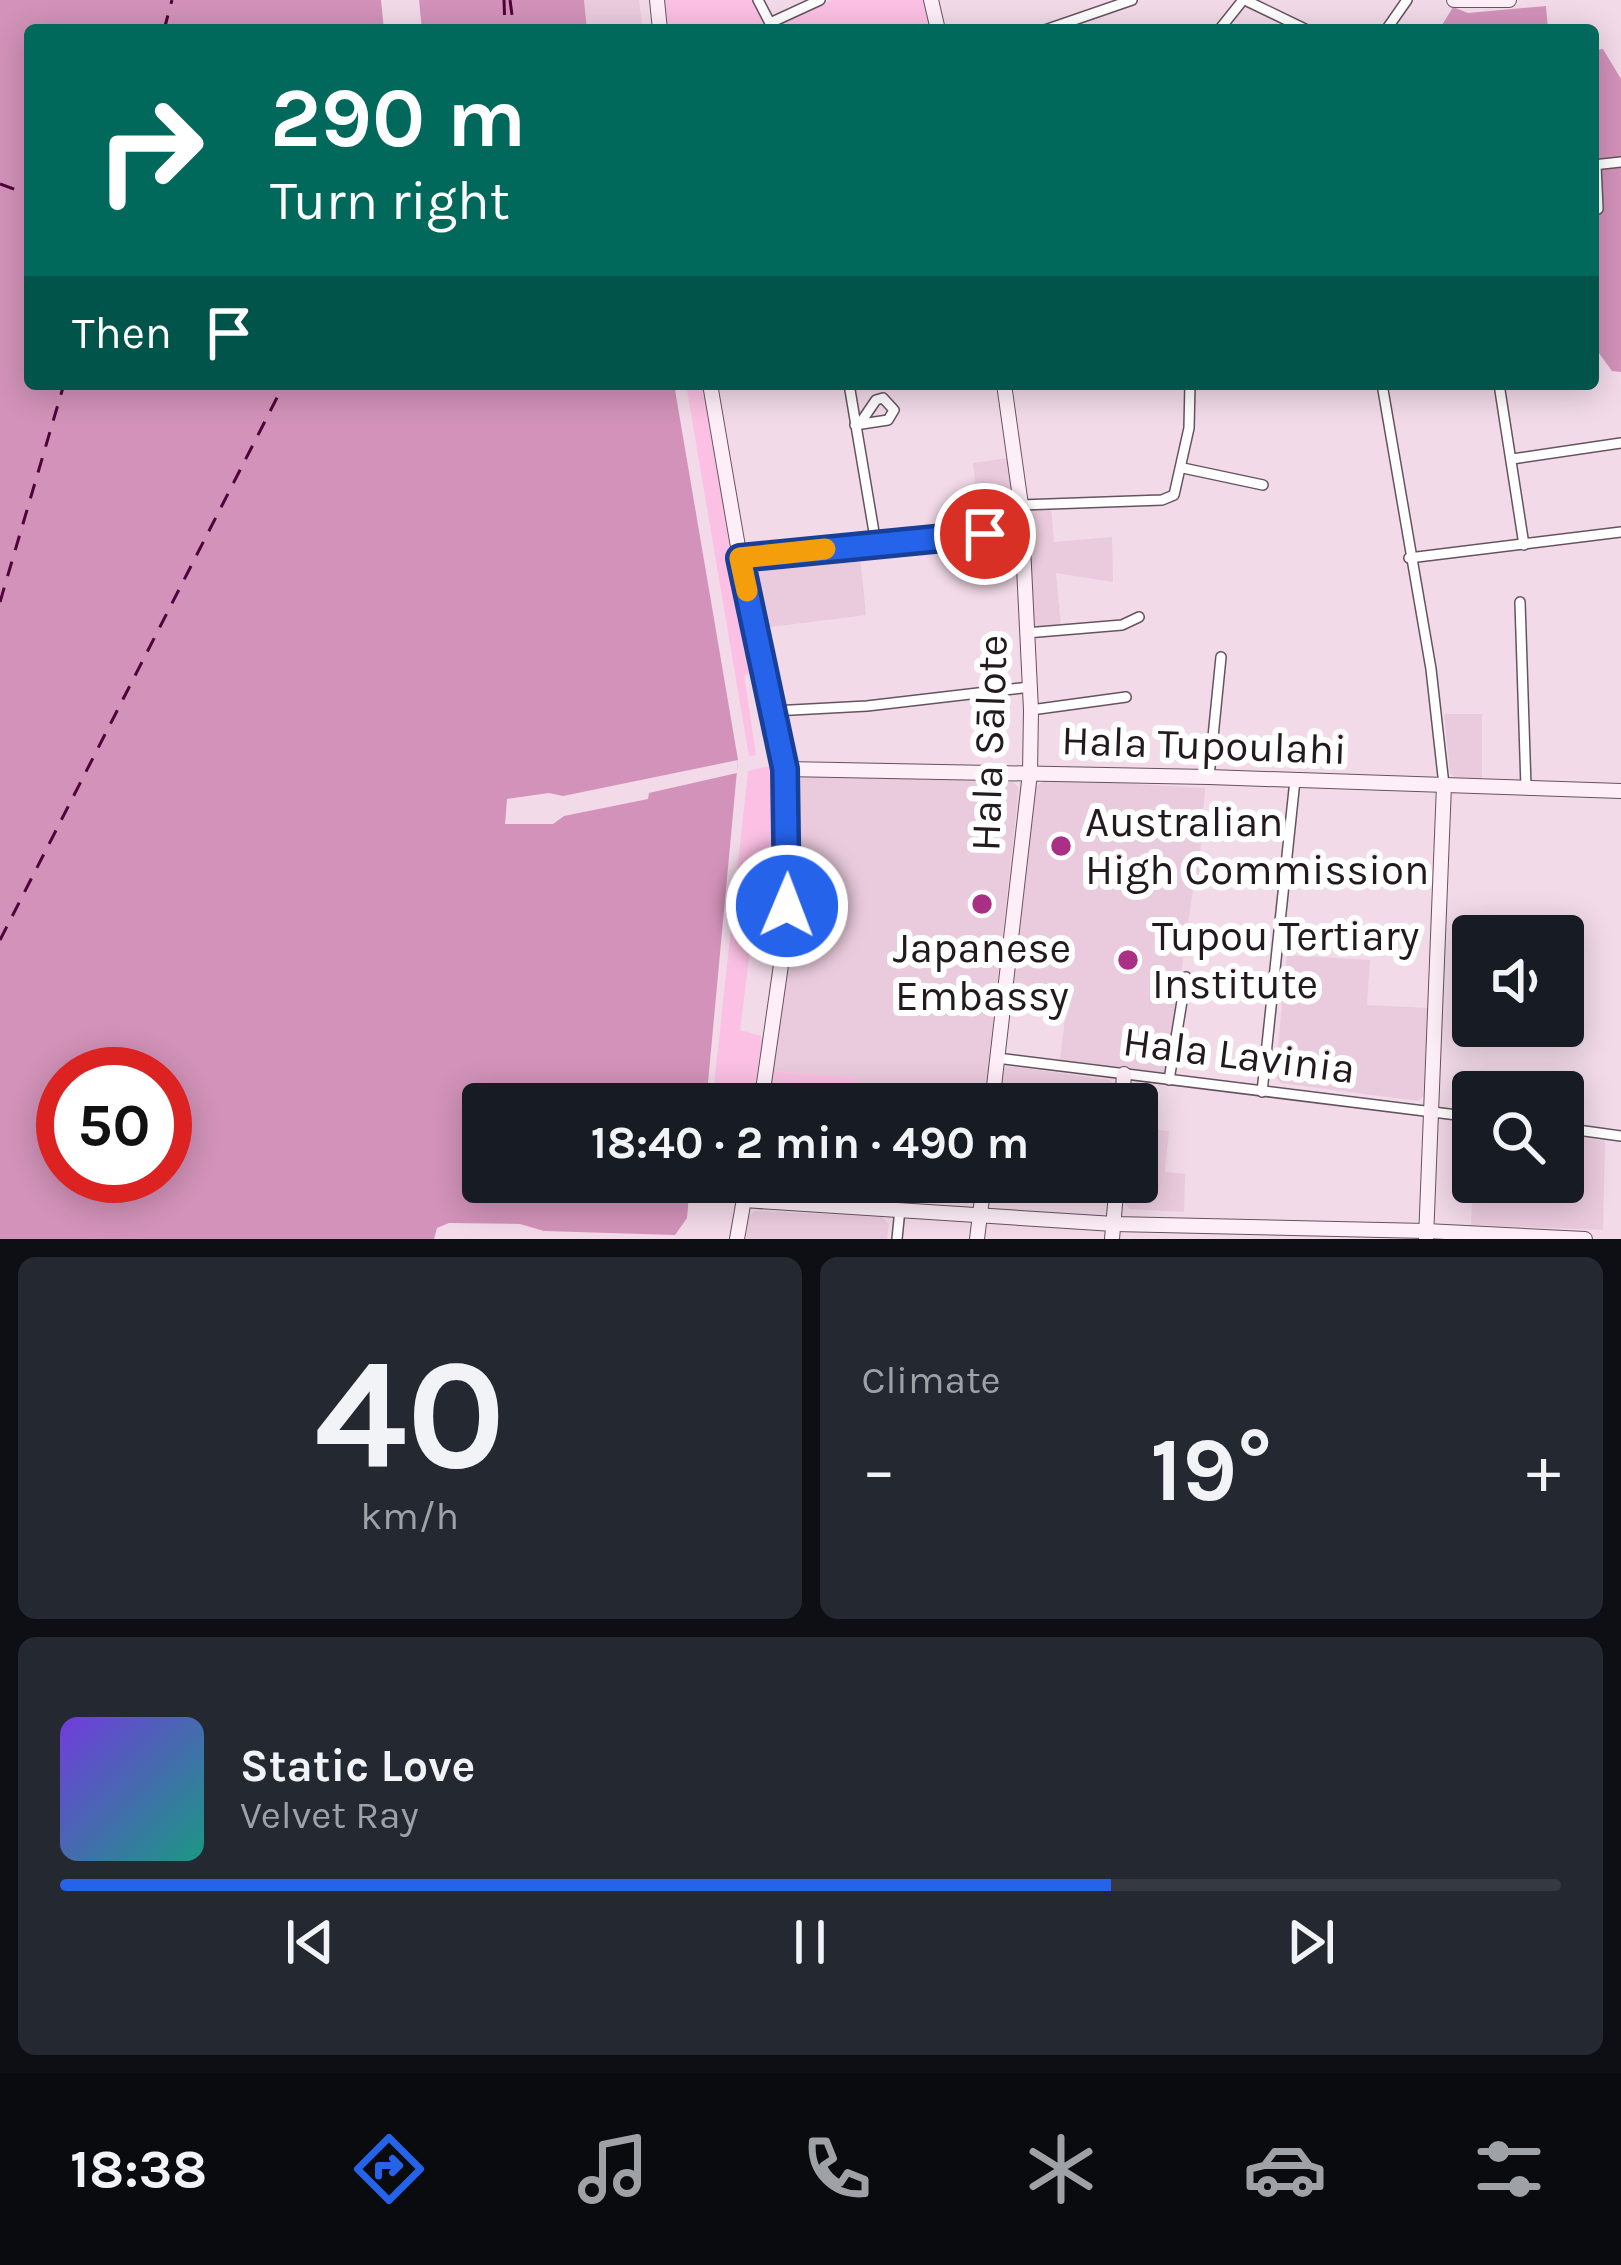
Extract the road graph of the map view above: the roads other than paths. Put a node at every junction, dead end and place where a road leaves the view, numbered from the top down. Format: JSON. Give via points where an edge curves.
{"nodes":[{"id":1,"x":758,"y":0,"type":"edge"},
{"id":2,"x":820,"y":0,"type":"edge"},
{"id":3,"x":1132,"y":0,"type":"edge"},
{"id":4,"x":1244,"y":0,"type":"edge"},
{"id":5,"x":1454,"y":0,"type":"edge"},
{"id":6,"x":1509,"y":0,"type":"edge"},
{"id":7,"x":1063,"y":24,"type":"edge"},
{"id":8,"x":1224,"y":24,"type":"edge"},
{"id":9,"x":1294,"y":24,"type":"edge"},
{"id":10,"x":711,"y":390,"type":"edge"},
{"id":11,"x":850,"y":390,"type":"edge"},
{"id":12,"x":1005,"y":390,"type":"edge"},
{"id":13,"x":1190,"y":390,"type":"edge"},
{"id":14,"x":1383,"y":390,"type":"edge"},
{"id":15,"x":1500,"y":390,"type":"edge"},
{"id":16,"x":1621,"y":443,"type":"edge"},
{"id":17,"x":1512,"y":459,"type":"junction"},
{"id":18,"x":1183,"y":468,"type":"junction"},
{"id":19,"x":1263,"y":485,"type":"dead end"},
{"id":20,"x":1021,"y":505,"type":"junction"},
{"id":21,"x":1022,"y":531,"type":"junction"},
{"id":22,"x":1621,"y":532,"type":"edge"},
{"id":23,"x":875,"y":544,"type":"junction"},
{"id":24,"x":1524,"y":545,"type":"junction"},
{"id":25,"x":740,"y":558,"type":"junction"},
{"id":26,"x":1409,"y":558,"type":"junction"},
{"id":27,"x":1520,"y":602,"type":"dead end"},
{"id":28,"x":1139,"y":617,"type":"dead end"},
{"id":29,"x":1026,"y":633,"type":"junction"},
{"id":30,"x":1221,"y":657,"type":"dead end"},
{"id":31,"x":1030,"y":687,"type":"junction"},
{"id":32,"x":1126,"y":697,"type":"dead end"},
{"id":33,"x":1031,"y":710,"type":"junction"},
{"id":34,"x":773,"y":711,"type":"junction"},
{"id":35,"x":785,"y":769,"type":"junction"},
{"id":36,"x":1030,"y":773,"type":"junction"},
{"id":37,"x":1209,"y":777,"type":"junction"},
{"id":38,"x":1295,"y":780,"type":"junction"},
{"id":39,"x":1444,"y":785,"type":"junction"},
{"id":40,"x":1526,"y":787,"type":"junction"},
{"id":41,"x":1621,"y":791,"type":"edge"},
{"id":42,"x":1186,"y":977,"type":"dead end"},
{"id":43,"x":997,"y":1058,"type":"junction"},
{"id":44,"x":1124,"y":1074,"type":"junction"},
{"id":45,"x":1169,"y":1080,"type":"junction"},
{"id":46,"x":764,"y":1083,"type":"edge"},
{"id":47,"x":994,"y":1083,"type":"edge"},
{"id":48,"x":1123,"y":1083,"type":"edge"},
{"id":49,"x":1262,"y":1092,"type":"junction"},
{"id":50,"x":1432,"y":1113,"type":"junction"},
{"id":51,"x":1452,"y":1115,"type":"edge"},
{"id":52,"x":1584,"y":1131,"type":"edge"},
{"id":53,"x":1621,"y":1136,"type":"edge"},
{"id":54,"x":743,"y":1203,"type":"edge"},
{"id":55,"x":802,"y":1203,"type":"edge"},
{"id":56,"x":981,"y":1203,"type":"edge"},
{"id":57,"x":900,"y":1208,"type":"junction"},
{"id":58,"x":980,"y":1215,"type":"junction"},
{"id":59,"x":1113,"y":1231,"type":"edge"},
{"id":60,"x":1426,"y":1235,"type":"edge"},
{"id":61,"x":737,"y":1239,"type":"edge"},
{"id":62,"x":897,"y":1239,"type":"edge"},
{"id":63,"x":977,"y":1239,"type":"edge"},
{"id":64,"x":1585,"y":1239,"type":"edge"}],
"edges":[{"from":1,"to":2,"type":"street","via":[[776,22]]},
{"from":3,"to":7,"type":"street"},
{"from":4,"to":8,"type":"street"},
{"from":4,"to":9,"type":"street"},
{"from":5,"to":6,"type":"main road"},
{"from":10,"to":25,"type":"main road"},
{"from":11,"to":23,"type":"street"},
{"from":12,"to":20,"type":"main road","name":"Hala Sālote"},
{"from":13,"to":18,"type":"street"},
{"from":14,"to":26,"type":"street"},
{"from":15,"to":17,"type":"street"},
{"from":16,"to":17,"type":"street"},
{"from":17,"to":24,"type":"street"},
{"from":18,"to":19,"type":"street"},
{"from":18,"to":20,"type":"street","via":[[1174,495],[1162,500]]},
{"from":20,"to":21,"type":"main road","name":"Hala Sālote"},
{"from":21,"to":23,"type":"street"},
{"from":21,"to":29,"type":"main road","name":"Hala Sālote"},
{"from":22,"to":24,"type":"street"},
{"from":23,"to":25,"type":"street"},
{"from":24,"to":26,"type":"street"},
{"from":25,"to":34,"type":"main road"},
{"from":26,"to":39,"type":"street"},
{"from":27,"to":40,"type":"street"},
{"from":28,"to":29,"type":"street"},
{"from":29,"to":31,"type":"main road","name":"Hala Sālote"},
{"from":30,"to":37,"type":"street"},
{"from":31,"to":33,"type":"main road","name":"Hala Sālote"},
{"from":31,"to":34,"type":"street"},
{"from":32,"to":33,"type":"street"},
{"from":33,"to":36,"type":"main road","name":"Hala Sālote"},
{"from":34,"to":35,"type":"main road"},
{"from":35,"to":36,"type":"main road","name":"Hala Tupoulahi"},
{"from":35,"to":46,"type":"main road","via":[[785,937]]},
{"from":36,"to":37,"type":"main road","name":"Hala Tupoulahi"},
{"from":36,"to":43,"type":"main road","name":"Hala Sālote"},
{"from":37,"to":38,"type":"main road","name":"Hala Tupoulahi"},
{"from":38,"to":39,"type":"main road","name":"Hala Tupoulahi"},
{"from":38,"to":49,"type":"street"},
{"from":39,"to":40,"type":"main road","name":"Hala Tupoulahi"},
{"from":39,"to":50,"type":"main road"},
{"from":40,"to":41,"type":"main road","name":"Hala Tupoulahi"},
{"from":42,"to":45,"type":"street"},
{"from":43,"to":44,"type":"street","name":"Hala Lavinia"},
{"from":43,"to":47,"type":"main road","name":"Hala Sālote"},
{"from":44,"to":45,"type":"street","name":"Hala Lavinia"},
{"from":44,"to":48,"type":"main road"},
{"from":45,"to":49,"type":"street","name":"Hala Lavinia"},
{"from":49,"to":50,"type":"street","name":"Hala Lavinia"},
{"from":50,"to":51,"type":"street","name":"Hala Lavinia"},
{"from":50,"to":60,"type":"main road"},
{"from":52,"to":53,"type":"street"},
{"from":54,"to":61,"type":"main road"},
{"from":55,"to":57,"type":"main road"},
{"from":56,"to":58,"type":"main road"},
{"from":57,"to":58,"type":"main road"},
{"from":57,"to":62,"type":"street"},
{"from":58,"to":59,"type":"main road"},
{"from":58,"to":63,"type":"main road"},
{"from":59,"to":60,"type":"main road"},
{"from":60,"to":64,"type":"main road"}]}
